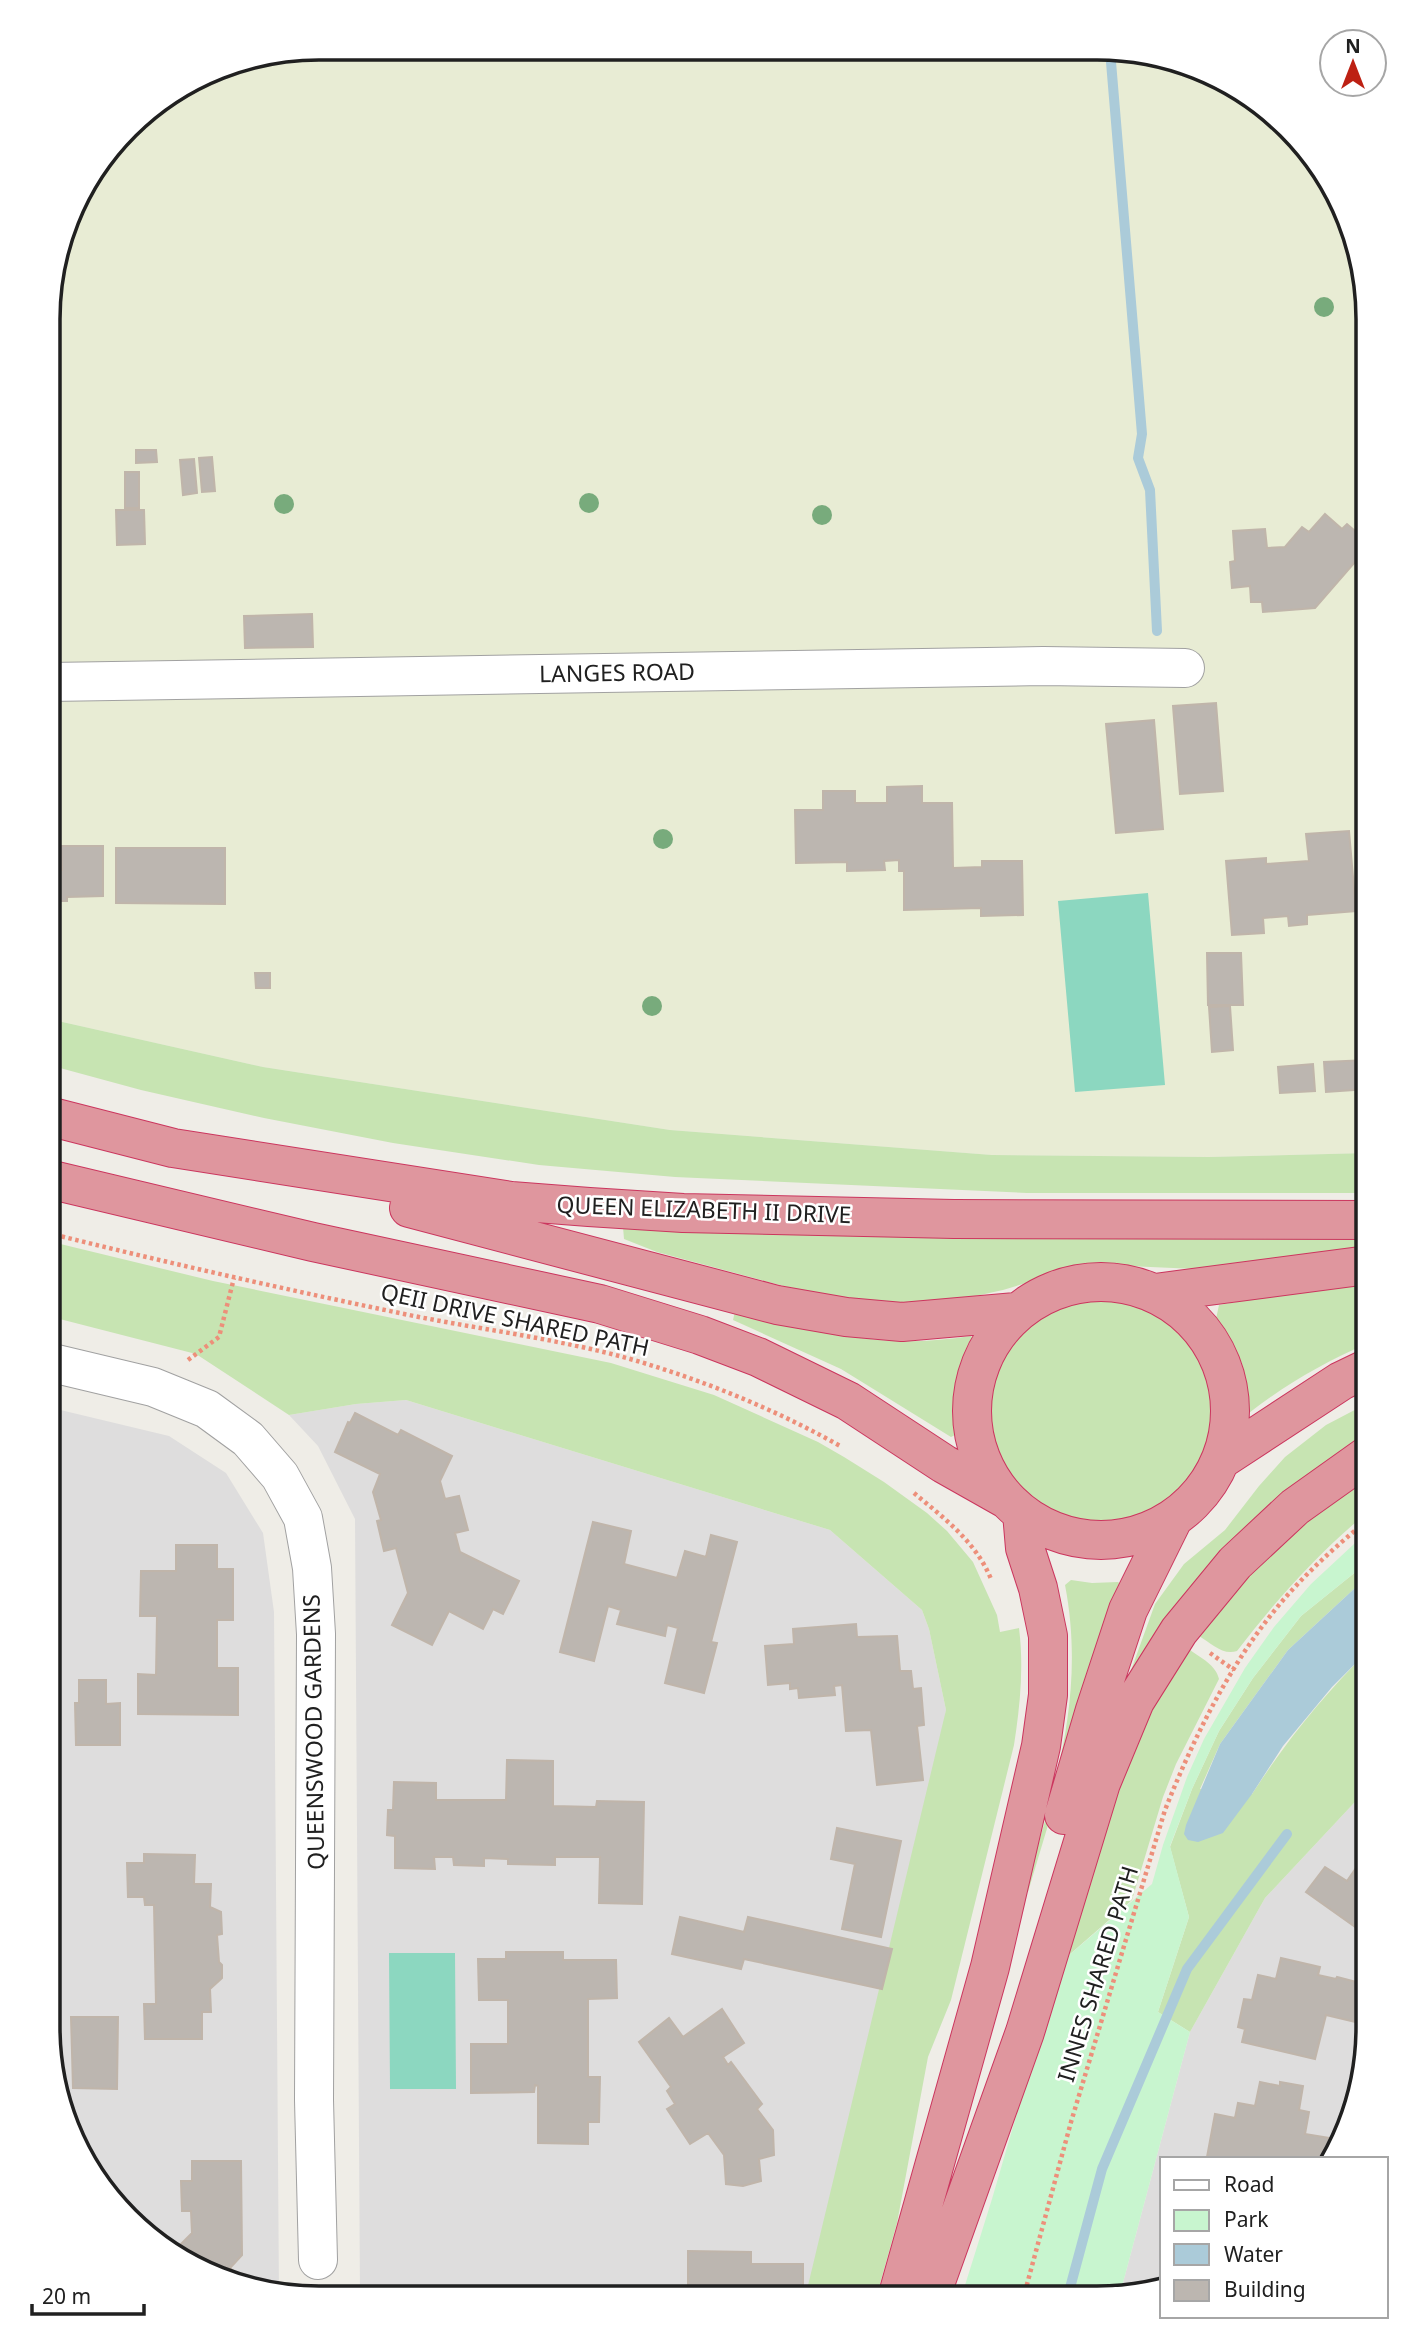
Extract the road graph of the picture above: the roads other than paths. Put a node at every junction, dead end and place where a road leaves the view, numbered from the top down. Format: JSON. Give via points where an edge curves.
{"nodes":[{"id":1,"x":1185,"y":668,"type":"dead end"},
{"id":2,"x":60,"y":682,"type":"edge"},
{"id":3,"x":60,"y":1119,"type":"edge"},
{"id":4,"x":173,"y":1149,"type":"junction"},
{"id":5,"x":60,"y":1182,"type":"edge"},
{"id":6,"x":1356,"y":1220,"type":"edge"},
{"id":7,"x":1356,"y":1267,"type":"edge"},
{"id":8,"x":1155,"y":1293,"type":"junction"},
{"id":9,"x":1016,"y":1312,"type":"junction"},
{"id":10,"x":60,"y":1365,"type":"edge"},
{"id":11,"x":1356,"y":1374,"type":"edge"},
{"id":12,"x":1222,"y":1459,"type":"junction"},
{"id":13,"x":1356,"y":1464,"type":"edge"},
{"id":14,"x":1014,"y":1506,"type":"junction"},
{"id":15,"x":1172,"y":1519,"type":"junction"},
{"id":16,"x":318,"y":2260,"type":"dead end"},
{"id":17,"x":900,"y":2286,"type":"edge"},
{"id":18,"x":932,"y":2286,"type":"edge"},
{"id":19,"x":933,"y":2286,"type":"edge"}],
"edges":[{"from":1,"to":2,"type":"street","name":"LANGES ROAD","via":[[1043,666]]},
{"from":3,"to":4,"type":"highway","name":"QUEEN ELIZABETH II DRIVE"},
{"from":4,"to":6,"type":"highway","name":"QUEEN ELIZABETH II DRIVE","via":[[511,1201],[629,1210],[941,1218]]},
{"from":4,"to":9,"type":"highway","via":[[777,1305],[902,1322]]},
{"from":5,"to":14,"type":"highway","via":[[600,1304],[700,1335],[826,1390]]},
{"from":7,"to":8,"type":"highway"},
{"from":8,"to":9,"type":"highway","via":[[1098,1281],[1041,1296]]},
{"from":8,"to":12,"type":"highway","via":[[1179,1307],[1216,1350],[1231,1404]]},
{"from":9,"to":14,"type":"highway","via":[[996,1334],[982,1360],[972,1418],[977,1447],[989,1474]]},
{"from":10,"to":16,"type":"street","name":"QUEENSWOOD GARDENS","via":[[153,1387],[207,1409],[248,1439],[280,1476],[303,1518],[316,1634]]},
{"from":11,"to":12,"type":"highway"},
{"from":12,"to":15,"type":"highway","via":[[1193,1502]]},
{"from":13,"to":19,"type":"highway","via":[[1295,1507],[1235,1563],[1179,1631],[1135,1702],[1101,1783],[1024,2032]]},
{"from":14,"to":15,"type":"highway","via":[[1045,1527],[1096,1540],[1149,1531]]},
{"from":14,"to":17,"type":"highway","via":[[1048,1636],[1048,1695],[1041,1746],[990,1967]]},
{"from":15,"to":18,"type":"highway","via":[[1128,1610],[1095,1710],[1000,2026]]}]}
